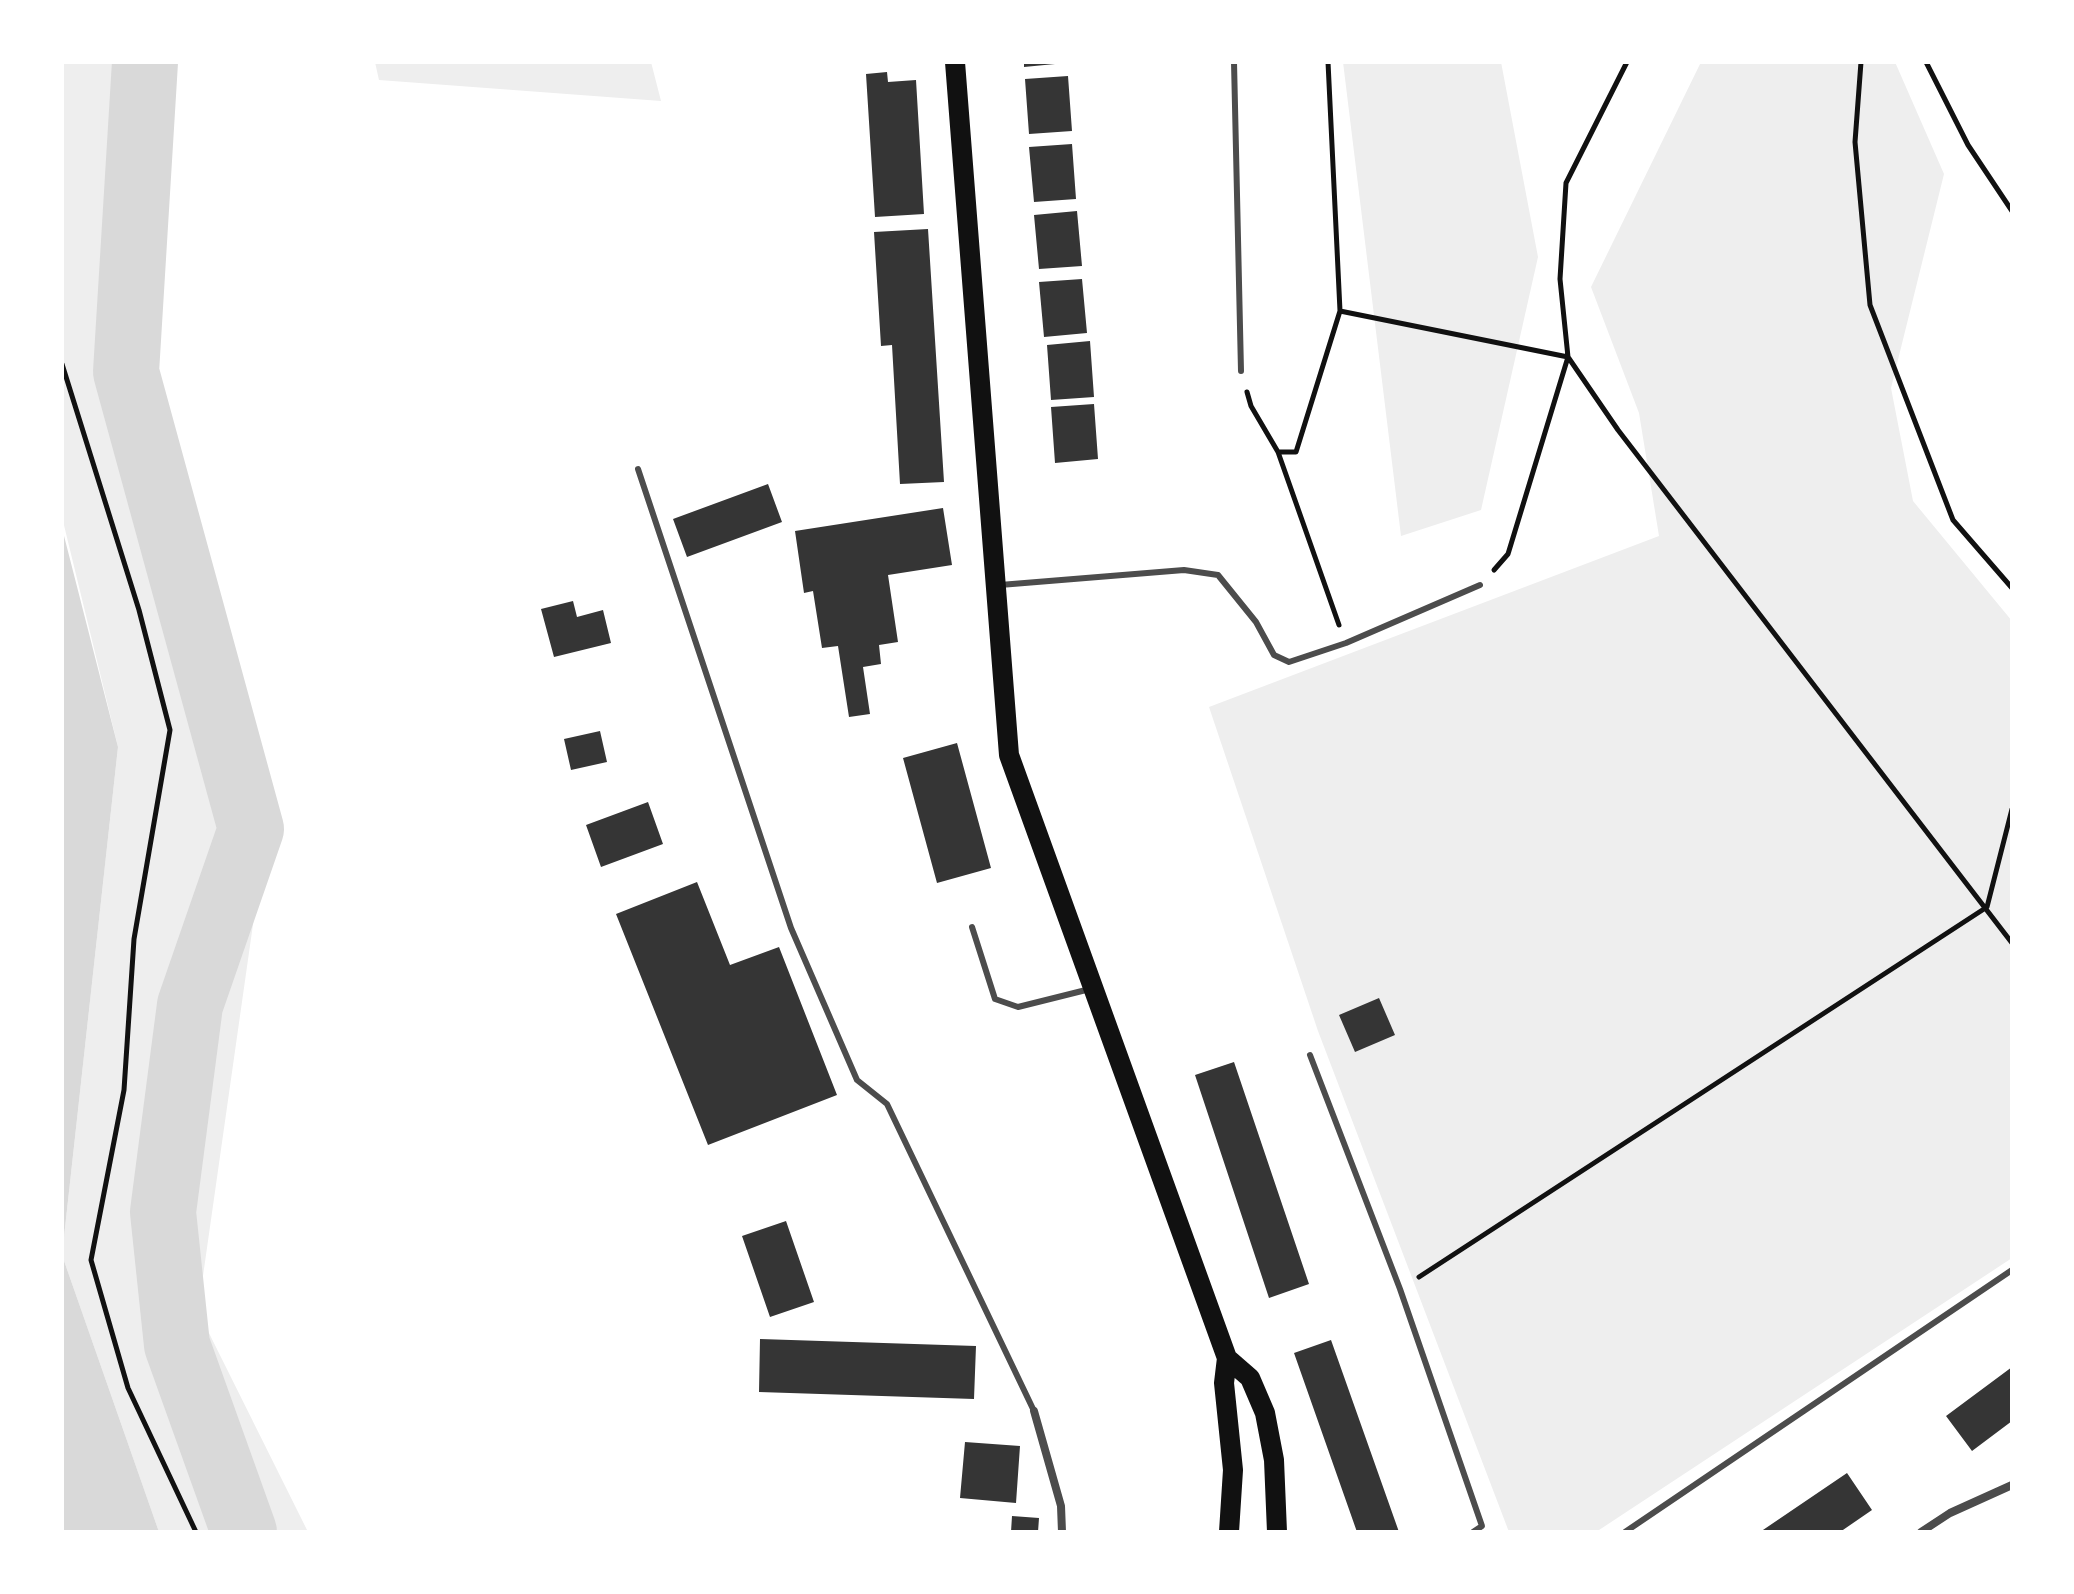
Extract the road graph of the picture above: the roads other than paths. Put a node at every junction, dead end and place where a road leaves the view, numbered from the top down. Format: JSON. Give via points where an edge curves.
{"nodes":[{"id":1,"x":955,"y":62,"type":"edge"},
{"id":2,"x":1234,"y":62,"type":"edge"},
{"id":3,"x":1241,"y":371,"type":"road end"},
{"id":4,"x":638,"y":469,"type":"dead end"},
{"id":5,"x":1480,"y":585,"type":"road end"},
{"id":6,"x":996,"y":586,"type":"junction"},
{"id":7,"x":972,"y":927,"type":"dead end"},
{"id":8,"x":1093,"y":988,"type":"junction"},
{"id":9,"x":1310,"y":1055,"type":"dead end"},
{"id":10,"x":2012,"y":1270,"type":"edge"},
{"id":11,"x":1227,"y":1358,"type":"junction"},
{"id":12,"x":1034,"y":1411,"type":"joint"},
{"id":13,"x":2012,"y":1485,"type":"edge"},
{"id":14,"x":1482,"y":1526,"type":"junction"},
{"id":15,"x":1277,"y":1530,"type":"edge"},
{"id":16,"x":1062,"y":1532,"type":"edge"},
{"id":17,"x":1229,"y":1532,"type":"edge"},
{"id":18,"x":1473,"y":1532,"type":"edge"},
{"id":19,"x":1489,"y":1532,"type":"edge"},
{"id":20,"x":1625,"y":1532,"type":"edge"},
{"id":21,"x":1921,"y":1532,"type":"edge"}],
"edges":[{"from":1,"to":6,"type":"main road"},
{"from":2,"to":3,"type":"lane"},
{"from":4,"to":12,"type":"lane","via":[[791,928],[857,1080],[887,1104]]},
{"from":5,"to":6,"type":"lane","via":[[1289,662],[1274,655],[1256,622],[1218,575],[1184,570]]},
{"from":6,"to":8,"type":"main road","via":[[1009,755]]},
{"from":7,"to":8,"type":"lane","via":[[995,999],[1018,1007]]},
{"from":8,"to":11,"type":"main road"},
{"from":9,"to":14,"type":"lane","via":[[1400,1289]]},
{"from":10,"to":20,"type":"lane"},
{"from":11,"to":15,"type":"main road","via":[[1250,1378],[1265,1413],[1274,1460]]},
{"from":11,"to":17,"type":"main road","via":[[1224,1383],[1233,1470]]},
{"from":12,"to":16,"type":"street","via":[[1061,1506]]},
{"from":13,"to":21,"type":"street"},
{"from":14,"to":18,"type":"lane"},
{"from":14,"to":19,"type":"lane"}]}
